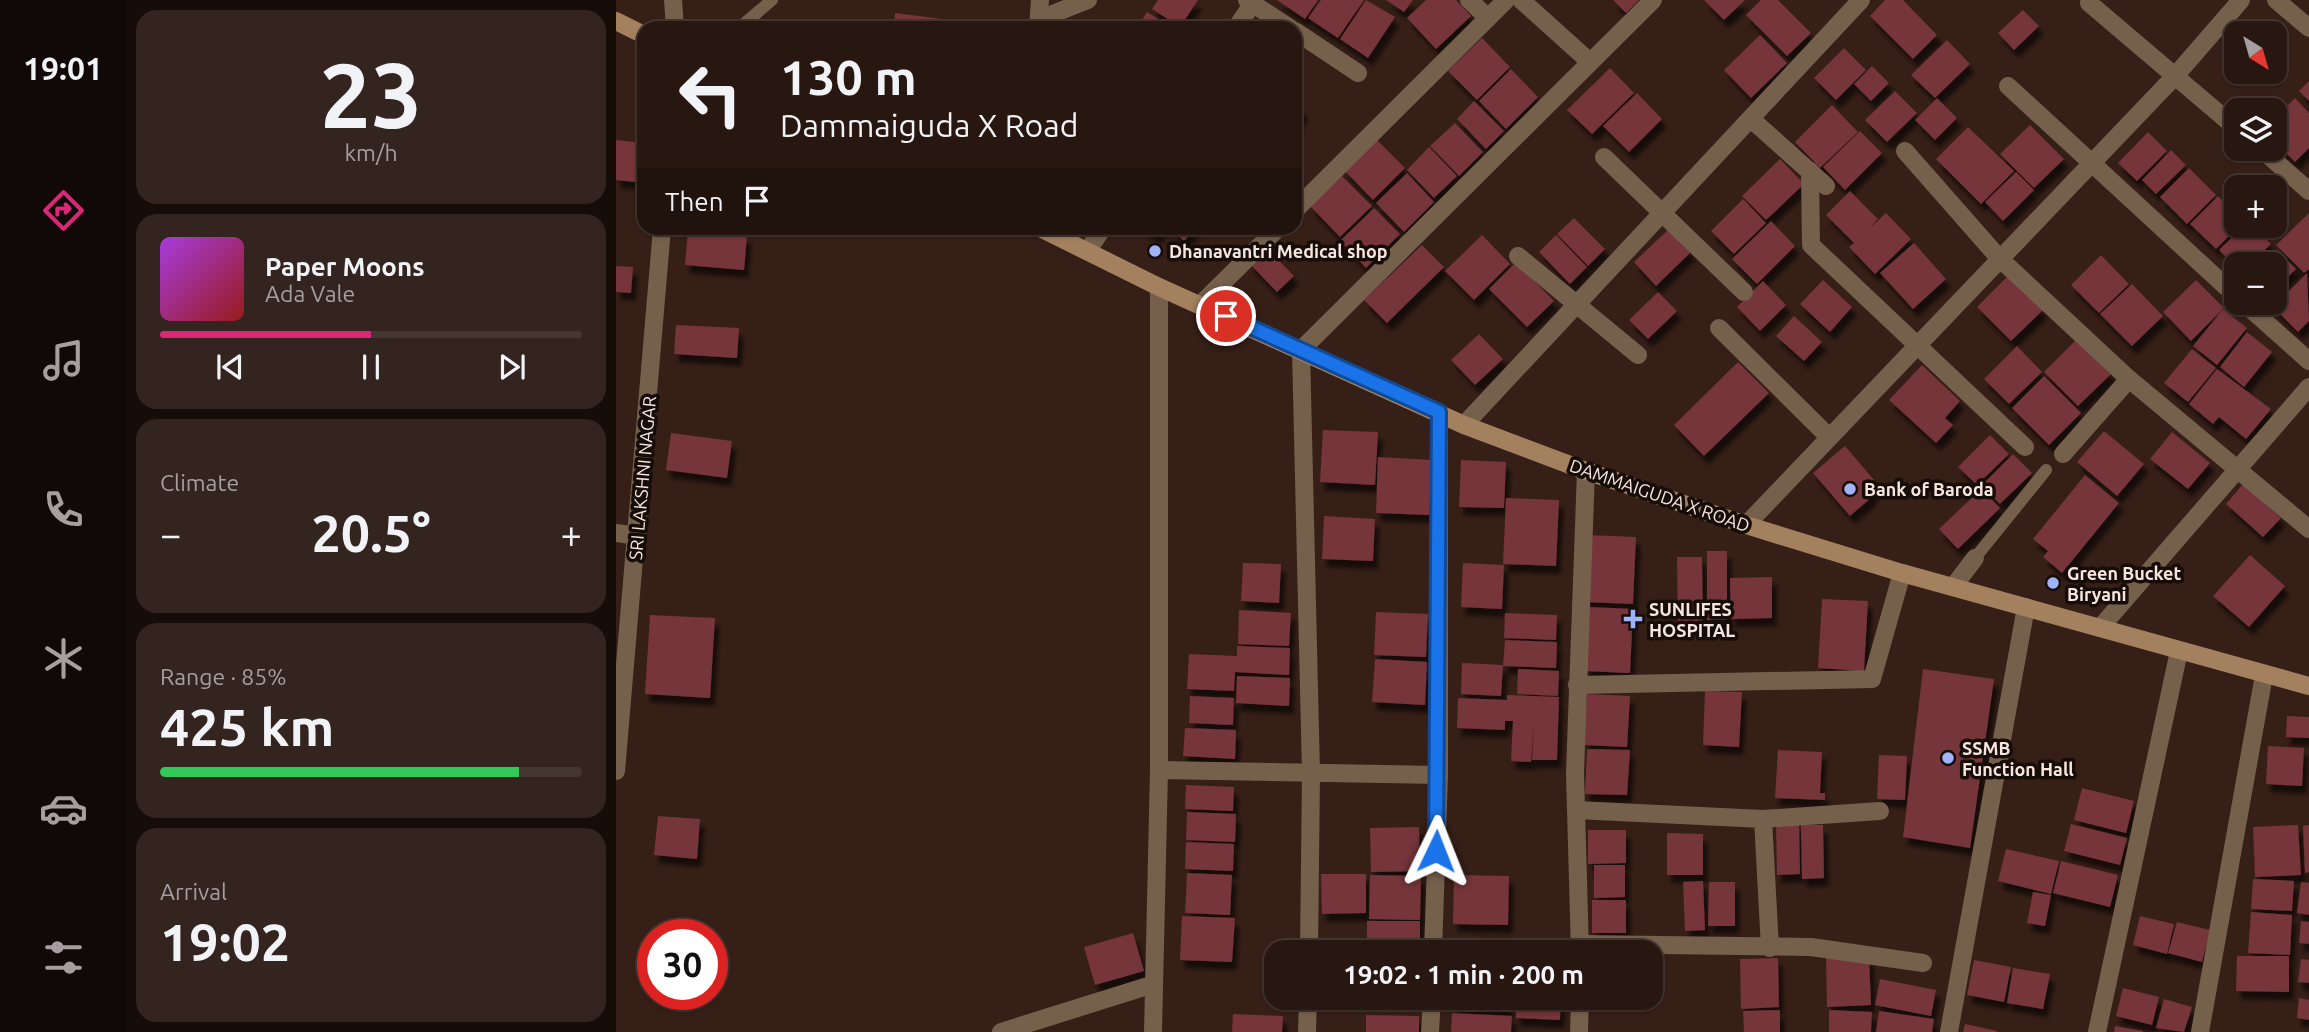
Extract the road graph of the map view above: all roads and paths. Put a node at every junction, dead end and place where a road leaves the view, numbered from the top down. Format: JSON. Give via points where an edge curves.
{"nodes":[{"id":1,"x":673,"y":0,"type":"edge"},
{"id":2,"x":772,"y":0,"type":"edge"},
{"id":3,"x":1040,"y":0,"type":"edge"},
{"id":4,"x":1088,"y":0,"type":"edge"},
{"id":5,"x":1469,"y":0,"type":"edge"},
{"id":6,"x":1506,"y":0,"type":"edge"},
{"id":7,"x":1521,"y":0,"type":"edge"},
{"id":8,"x":1653,"y":0,"type":"edge"},
{"id":9,"x":1861,"y":0,"type":"edge"},
{"id":10,"x":2241,"y":0,"type":"edge"},
{"id":11,"x":2276,"y":0,"type":"edge"},
{"id":12,"x":1252,"y":1,"type":"edge"},
{"id":13,"x":2089,"y":3,"type":"dead end"},
{"id":14,"x":1488,"y":18,"type":"junction"},
{"id":15,"x":616,"y":21,"type":"edge"},
{"id":16,"x":674,"y":21,"type":"edge"},
{"id":17,"x":747,"y":21,"type":"edge"},
{"id":18,"x":1039,"y":21,"type":"edge"},
{"id":19,"x":1043,"y":21,"type":"edge"},
{"id":20,"x":1240,"y":21,"type":"edge"},
{"id":21,"x":1280,"y":21,"type":"edge"},
{"id":22,"x":2309,"y":28,"type":"edge"},
{"id":23,"x":637,"y":32,"type":"edge"},
{"id":24,"x":1302,"y":37,"type":"edge"},
{"id":25,"x":1590,"y":62,"type":"junction"},
{"id":26,"x":1358,"y":73,"type":"dead end"},
{"id":27,"x":2176,"y":75,"type":"junction"},
{"id":28,"x":2008,"y":86,"type":"dead end"},
{"id":29,"x":2224,"y":117,"type":"edge"},
{"id":30,"x":1751,"y":119,"type":"junction"},
{"id":31,"x":1905,"y":151,"type":"dead end"},
{"id":32,"x":1604,"y":157,"type":"dead end"},
{"id":33,"x":2275,"y":161,"type":"edge"},
{"id":34,"x":2090,"y":163,"type":"junction"},
{"id":35,"x":1810,"y":171,"type":"junction"},
{"id":36,"x":1826,"y":186,"type":"dead end"},
{"id":37,"x":2309,"y":191,"type":"edge"},
{"id":38,"x":1302,"y":203,"type":"edge"},
{"id":39,"x":1664,"y":212,"type":"junction"},
{"id":40,"x":661,"y":235,"type":"edge"},
{"id":41,"x":1055,"y":235,"type":"edge"},
{"id":42,"x":1098,"y":235,"type":"edge"},
{"id":43,"x":1271,"y":235,"type":"edge"},
{"id":44,"x":1088,"y":250,"type":"junction"},
{"id":45,"x":1518,"y":256,"type":"dead end"},
{"id":46,"x":1999,"y":258,"type":"junction"},
{"id":47,"x":2224,"y":285,"type":"edge"},
{"id":48,"x":1159,"y":287,"type":"junction"},
{"id":49,"x":1744,"y":292,"type":"dead end"},
{"id":50,"x":1201,"y":304,"type":"junction"},
{"id":51,"x":1577,"y":304,"type":"junction"},
{"id":52,"x":2257,"y":315,"type":"edge"},
{"id":53,"x":1718,"y":328,"type":"dead end"},
{"id":54,"x":1917,"y":343,"type":"junction"},
{"id":55,"x":1301,"y":350,"type":"junction"},
{"id":56,"x":1638,"y":355,"type":"dead end"},
{"id":57,"x":2309,"y":361,"type":"edge"},
{"id":58,"x":2129,"y":379,"type":"junction"},
{"id":59,"x":2309,"y":387,"type":"edge"},
{"id":60,"x":1439,"y":412,"type":"junction"},
{"id":61,"x":1464,"y":425,"type":"junction"},
{"id":62,"x":1829,"y":437,"type":"junction"},
{"id":63,"x":2025,"y":447,"type":"dead end"},
{"id":64,"x":2063,"y":454,"type":"dead end"},
{"id":65,"x":2239,"y":469,"type":"junction"},
{"id":66,"x":2046,"y":470,"type":"dead end"},
{"id":67,"x":1586,"y":471,"type":"junction"},
{"id":68,"x":1746,"y":525,"type":"junction"},
{"id":69,"x":2309,"y":529,"type":"edge"},
{"id":70,"x":616,"y":533,"type":"edge"},
{"id":71,"x":637,"y":536,"type":"junction"},
{"id":72,"x":1975,"y":558,"type":"joint"},
{"id":73,"x":1902,"y":573,"type":"junction"},
{"id":74,"x":1953,"y":587,"type":"junction"},
{"id":75,"x":2026,"y":607,"type":"junction"},
{"id":76,"x":2100,"y":628,"type":"junction"},
{"id":77,"x":2179,"y":651,"type":"junction"},
{"id":78,"x":2264,"y":675,"type":"junction"},
{"id":79,"x":1577,"y":685,"type":"junction"},
{"id":80,"x":2309,"y":687,"type":"edge"},
{"id":81,"x":1158,"y":770,"type":"junction"},
{"id":82,"x":616,"y":771,"type":"edge"},
{"id":83,"x":1311,"y":773,"type":"junction"},
{"id":84,"x":1439,"y":775,"type":"junction"},
{"id":85,"x":1576,"y":810,"type":"junction"},
{"id":86,"x":1880,"y":811,"type":"dead end"},
{"id":87,"x":1763,"y":819,"type":"junction"},
{"id":88,"x":1309,"y":940,"type":"edge"},
{"id":89,"x":1433,"y":940,"type":"edge"},
{"id":90,"x":1580,"y":940,"type":"edge"},
{"id":91,"x":1663,"y":948,"type":"edge"},
{"id":92,"x":1770,"y":948,"type":"junction"},
{"id":93,"x":1923,"y":963,"type":"dead end"},
{"id":94,"x":1154,"y":984,"type":"junction"},
{"id":95,"x":1308,"y":1010,"type":"edge"},
{"id":96,"x":1431,"y":1010,"type":"edge"},
{"id":97,"x":1580,"y":1010,"type":"edge"},
{"id":98,"x":1001,"y":1032,"type":"edge"},
{"id":99,"x":1153,"y":1032,"type":"edge"},
{"id":100,"x":1307,"y":1032,"type":"edge"},
{"id":101,"x":1430,"y":1032,"type":"edge"},
{"id":102,"x":1579,"y":1032,"type":"edge"},
{"id":103,"x":1950,"y":1032,"type":"edge"},
{"id":104,"x":2097,"y":1032,"type":"edge"},
{"id":105,"x":2200,"y":1032,"type":"edge"}],
"edges":[{"from":1,"to":16,"type":"street"},
{"from":2,"to":17,"type":"lane"},
{"from":3,"to":18,"type":"street"},
{"from":4,"to":19,"type":"street"},
{"from":5,"to":14,"type":"street"},
{"from":6,"to":14,"type":"street"},
{"from":7,"to":25,"type":"street"},
{"from":8,"to":25,"type":"street"},
{"from":9,"to":30,"type":"street"},
{"from":10,"to":27,"type":"street"},
{"from":11,"to":22,"type":"street"},
{"from":12,"to":20,"type":"street"},
{"from":12,"to":21,"type":"street"},
{"from":13,"to":27,"type":"street"},
{"from":14,"to":38,"type":"street"},
{"from":15,"to":23,"type":"street"},
{"from":24,"to":26,"type":"street"},
{"from":25,"to":55,"type":"street"},
{"from":27,"to":29,"type":"street"},
{"from":27,"to":34,"type":"street"},
{"from":28,"to":34,"type":"street"},
{"from":30,"to":35,"type":"street"},
{"from":30,"to":39,"type":"street"},
{"from":31,"to":46,"type":"street"},
{"from":32,"to":39,"type":"street"},
{"from":33,"to":37,"type":"street"},
{"from":34,"to":46,"type":"street"},
{"from":34,"to":47,"type":"street"},
{"from":35,"to":36,"type":"street"},
{"from":35,"to":54,"type":"street","via":[[1811,245]]},
{"from":39,"to":49,"type":"street"},
{"from":39,"to":51,"type":"street"},
{"from":40,"to":71,"type":"street","name":"SRI LAKSHNI NAGAR"},
{"from":41,"to":44,"type":"street","name":"DAMMAIGUDA X ROAD"},
{"from":42,"to":44,"type":"street"},
{"from":43,"to":50,"type":"street"},
{"from":44,"to":48,"type":"street","name":"DAMMAIGUDA X ROAD"},
{"from":45,"to":51,"type":"street"},
{"from":46,"to":54,"type":"street"},
{"from":46,"to":58,"type":"street"},
{"from":48,"to":50,"type":"street","name":"DAMMAIGUDA X ROAD"},
{"from":48,"to":81,"type":"street"},
{"from":50,"to":55,"type":"street","name":"DAMMAIGUDA X ROAD"},
{"from":51,"to":56,"type":"street"},
{"from":51,"to":61,"type":"street"},
{"from":52,"to":57,"type":"street"},
{"from":53,"to":62,"type":"street"},
{"from":54,"to":62,"type":"street"},
{"from":54,"to":63,"type":"street"},
{"from":55,"to":60,"type":"street","name":"DAMMAIGUDA X ROAD"},
{"from":55,"to":83,"type":"street"},
{"from":58,"to":64,"type":"street"},
{"from":58,"to":65,"type":"street"},
{"from":59,"to":65,"type":"street"},
{"from":60,"to":61,"type":"street","name":"DAMMAIGUDA X ROAD"},
{"from":60,"to":84,"type":"street"},
{"from":61,"to":67,"type":"street","name":"DAMMAIGUDA X ROAD"},
{"from":62,"to":68,"type":"street"},
{"from":65,"to":69,"type":"street"},
{"from":65,"to":76,"type":"street"},
{"from":66,"to":72,"type":"lane"},
{"from":67,"to":68,"type":"street","name":"DAMMAIGUDA X ROAD"},
{"from":67,"to":79,"type":"street"},
{"from":68,"to":73,"type":"street","name":"DAMMAIGUDA X ROAD"},
{"from":70,"to":71,"type":"street"},
{"from":71,"to":82,"type":"street","name":"SRI LAKSHNI NAGAR"},
{"from":72,"to":74,"type":"street"},
{"from":73,"to":74,"type":"street","name":"DAMMAIGUDA X ROAD"},
{"from":73,"to":79,"type":"street","via":[[1872,680]]},
{"from":74,"to":75,"type":"street","name":"DAMMAIGUDA X ROAD"},
{"from":75,"to":76,"type":"street","name":"DAMMAIGUDA X ROAD"},
{"from":75,"to":103,"type":"street"},
{"from":76,"to":77,"type":"street","name":"DAMMAIGUDA X ROAD"},
{"from":77,"to":78,"type":"street","name":"DAMMAIGUDA X ROAD"},
{"from":77,"to":104,"type":"street"},
{"from":78,"to":80,"type":"street","name":"DAMMAIGUDA X ROAD"},
{"from":78,"to":105,"type":"street"},
{"from":79,"to":85,"type":"street"},
{"from":81,"to":83,"type":"street"},
{"from":81,"to":94,"type":"street"},
{"from":83,"to":84,"type":"street"},
{"from":83,"to":88,"type":"street"},
{"from":84,"to":89,"type":"street"},
{"from":85,"to":87,"type":"street"},
{"from":85,"to":90,"type":"street"},
{"from":86,"to":87,"type":"street"},
{"from":87,"to":92,"type":"street"},
{"from":91,"to":92,"type":"street"},
{"from":92,"to":93,"type":"street","via":[[1811,947]]},
{"from":94,"to":98,"type":"street"},
{"from":94,"to":99,"type":"street"},
{"from":95,"to":100,"type":"street"},
{"from":96,"to":101,"type":"street"},
{"from":97,"to":102,"type":"street"}]}
